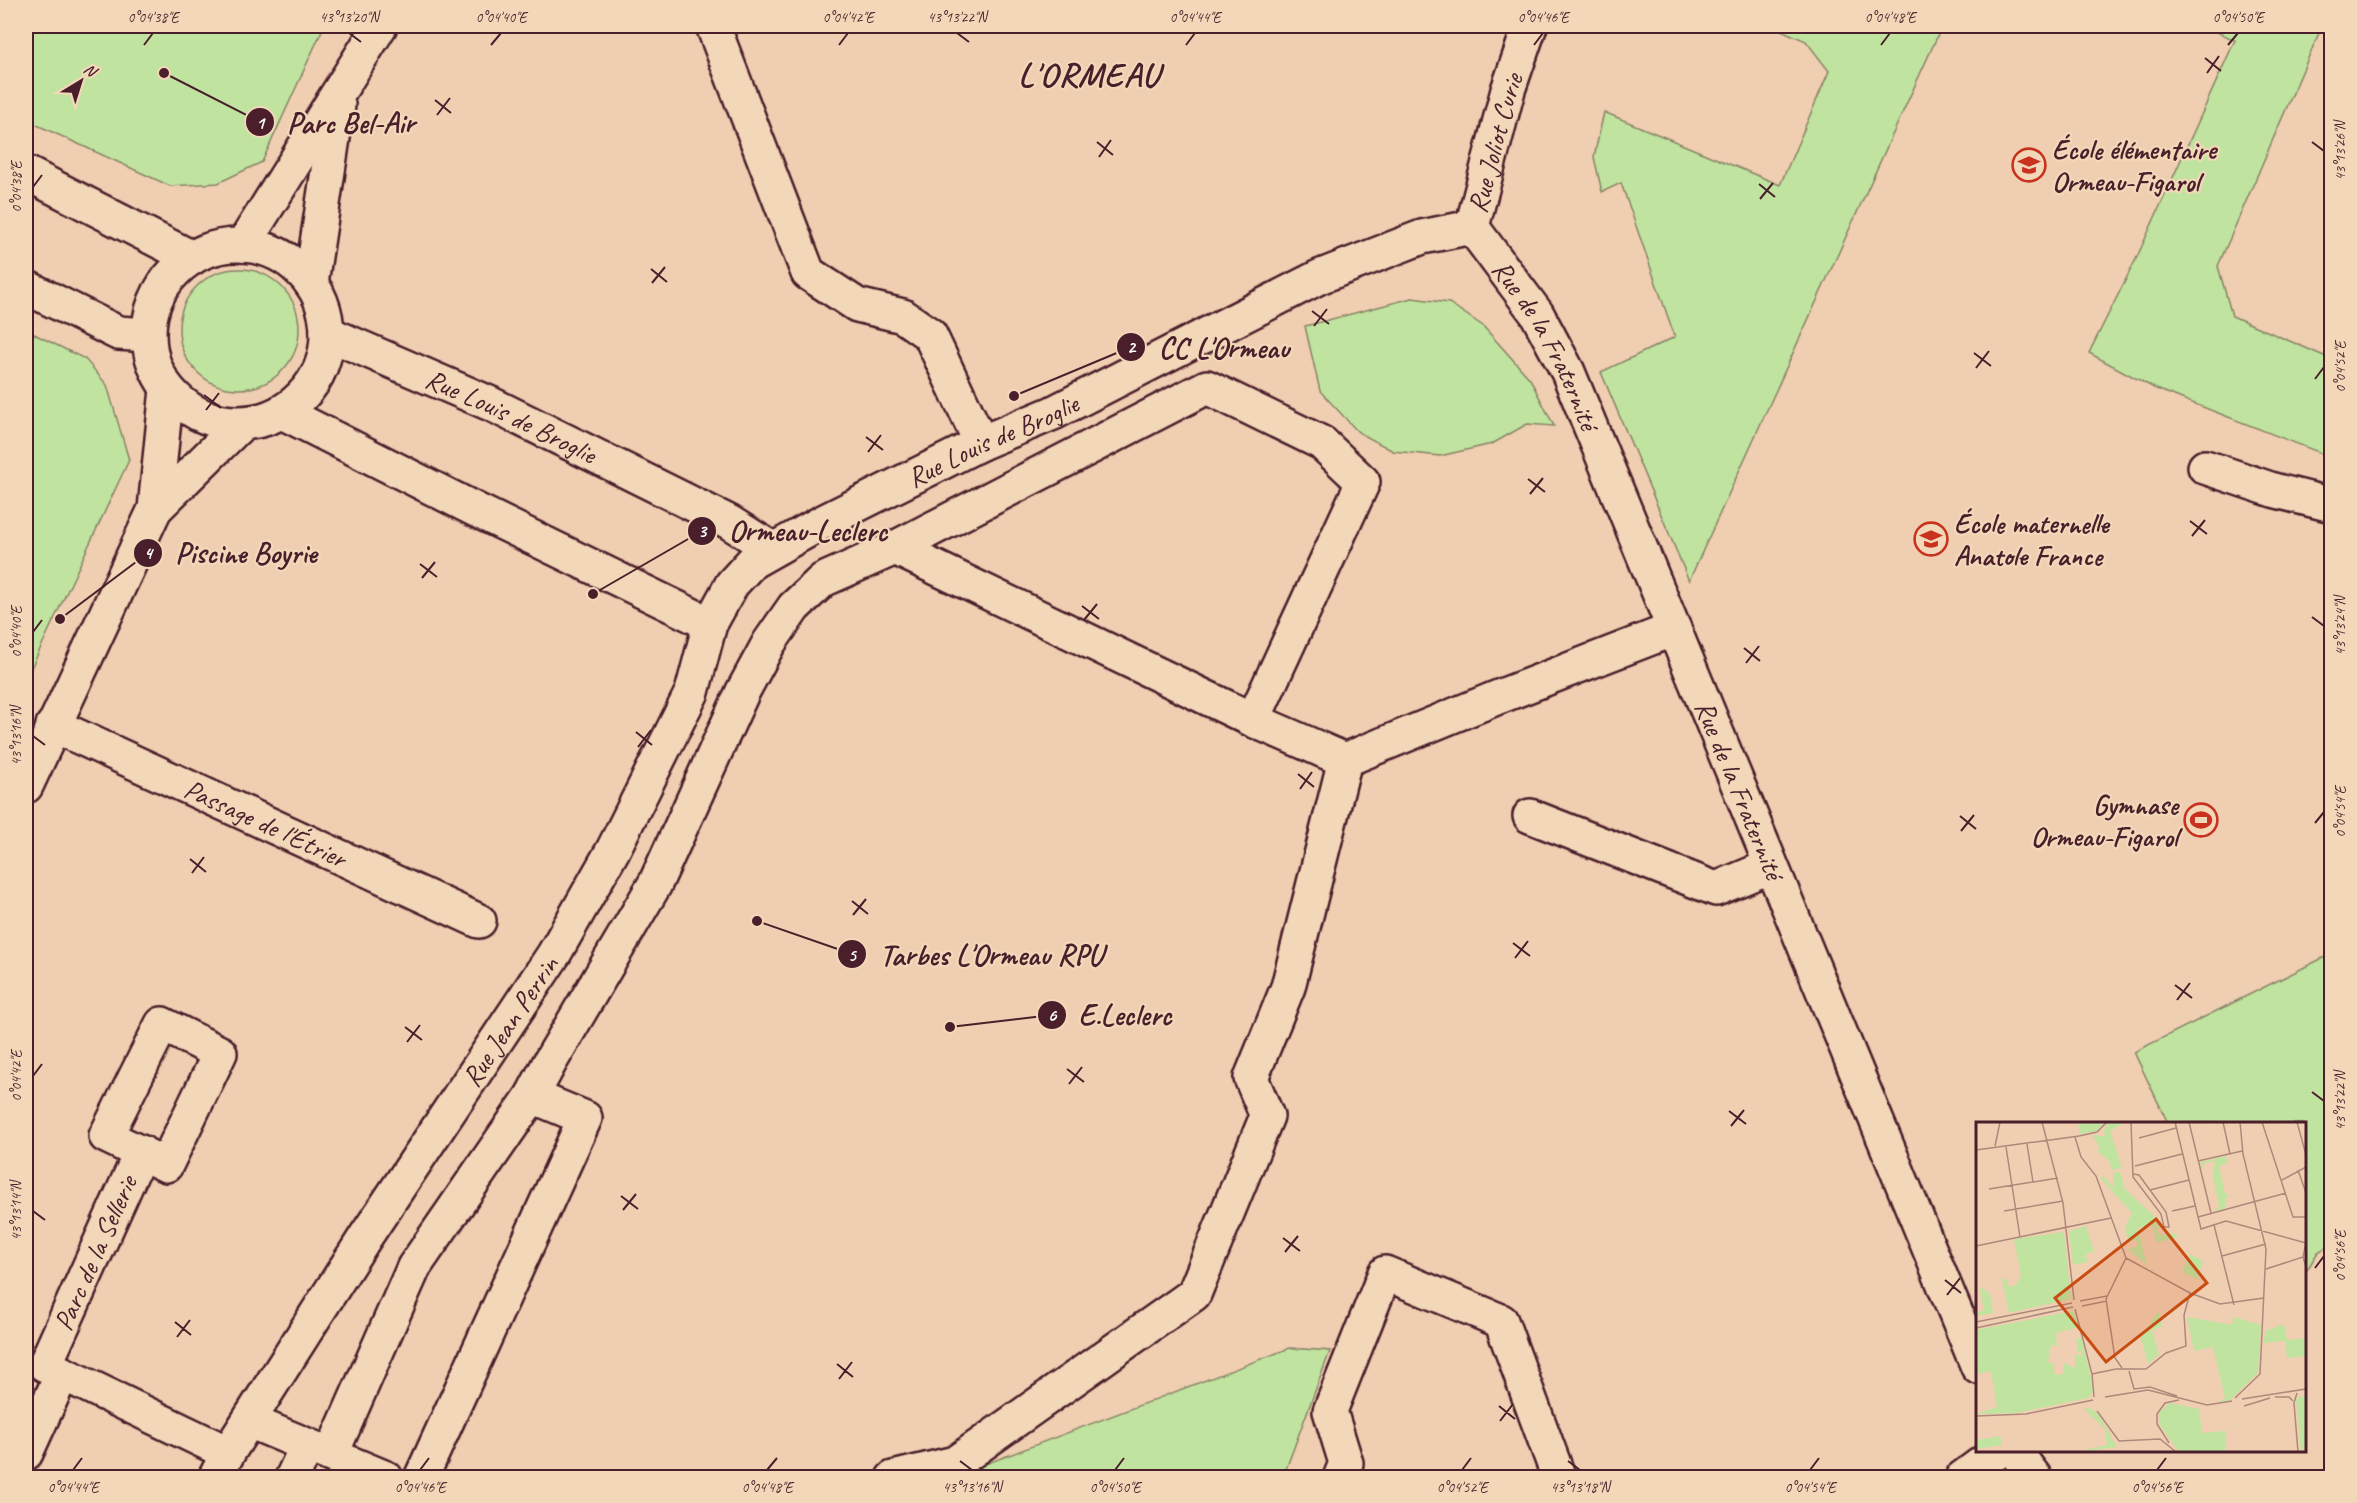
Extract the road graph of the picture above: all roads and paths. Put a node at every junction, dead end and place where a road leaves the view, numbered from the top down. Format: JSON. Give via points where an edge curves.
{"nodes":[{"id":1,"x":380,"y":26,"type":"edge"},
{"id":2,"x":713,"y":26,"type":"edge"},
{"id":3,"x":1530,"y":26,"type":"edge"},
{"id":4,"x":340,"y":91,"type":"junction"},
{"id":5,"x":26,"y":173,"type":"edge"},
{"id":6,"x":1472,"y":227,"type":"junction"},
{"id":7,"x":243,"y":245,"type":"junction"},
{"id":8,"x":192,"y":258,"type":"junction"},
{"id":9,"x":311,"y":283,"type":"junction"},
{"id":10,"x":26,"y":287,"type":"edge"},
{"id":11,"x":327,"y":333,"type":"junction"},
{"id":12,"x":148,"y":336,"type":"junction"},
{"id":13,"x":167,"y":388,"type":"junction"},
{"id":14,"x":282,"y":412,"type":"junction"},
{"id":15,"x":241,"y":424,"type":"junction"},
{"id":16,"x":981,"y":443,"type":"junction"},
{"id":17,"x":2205,"y":467,"type":"dead end"},
{"id":18,"x":2331,"y":505,"type":"edge"},
{"id":19,"x":155,"y":509,"type":"junction"},
{"id":20,"x":895,"y":548,"type":"junction"},
{"id":21,"x":772,"y":549,"type":"junction"},
{"id":22,"x":710,"y":624,"type":"junction"},
{"id":23,"x":1674,"y":629,"type":"junction"},
{"id":24,"x":1253,"y":720,"type":"junction"},
{"id":25,"x":53,"y":725,"type":"junction"},
{"id":26,"x":1345,"y":760,"type":"junction"},
{"id":27,"x":26,"y":786,"type":"edge"},
{"id":28,"x":1530,"y":816,"type":"dead end"},
{"id":29,"x":1771,"y":866,"type":"junction"},
{"id":30,"x":479,"y":921,"type":"dead end"},
{"id":31,"x":532,"y":1096,"type":"junction"},
{"id":32,"x":141,"y":1152,"type":"dead end"},
{"id":33,"x":1976,"y":1365,"type":"edge"},
{"id":34,"x":46,"y":1388,"type":"edge"},
{"id":35,"x":249,"y":1421,"type":"junction"},
{"id":36,"x":319,"y":1450,"type":"junction"},
{"id":37,"x":1997,"y":1452,"type":"edge"},
{"id":38,"x":2016,"y":1452,"type":"edge"},
{"id":39,"x":26,"y":1453,"type":"edge"},
{"id":40,"x":221,"y":1466,"type":"edge"},
{"id":41,"x":292,"y":1478,"type":"edge"},
{"id":42,"x":386,"y":1478,"type":"edge"},
{"id":43,"x":421,"y":1478,"type":"edge"},
{"id":44,"x":893,"y":1478,"type":"edge"},
{"id":45,"x":1340,"y":1478,"type":"edge"},
{"id":46,"x":1559,"y":1478,"type":"edge"},
{"id":47,"x":1962,"y":1478,"type":"edge"},
{"id":48,"x":2035,"y":1478,"type":"edge"}],
"edges":[{"from":1,"to":4,"type":"street"},
{"from":2,"to":16,"type":"street","via":[[808,273],[857,305],[903,316],[930,335]]},
{"from":3,"to":6,"type":"street","name":"Rue Joliot Curie","via":[[1508,90]]},
{"from":4,"to":7,"type":"street"},
{"from":4,"to":9,"type":"street"},
{"from":5,"to":8,"type":"street"},
{"from":6,"to":16,"type":"street","name":"Rue Louis de Broglie","via":[[1422,237],[1319,277],[1053,413]]},
{"from":6,"to":23,"type":"street","name":"Rue de la Fraternité","via":[[1537,314],[1568,372]]},
{"from":7,"to":8,"type":"street","via":[[216,248]]},
{"from":7,"to":9,"type":"street","via":[[269,251],[292,264]]},
{"from":8,"to":12,"type":"street","via":[[174,272],[160,291],[151,312]]},
{"from":9,"to":11,"type":"street","via":[[323,307]]},
{"from":10,"to":12,"type":"street","via":[[118,333]]},
{"from":11,"to":14,"type":"street","via":[[316,378],[301,398]]},
{"from":11,"to":21,"type":"street","name":"Rue Louis de Broglie","via":[[491,404],[729,522]]},
{"from":12,"to":13,"type":"street","via":[[153,363]]},
{"from":13,"to":15,"type":"street","via":[[187,408],[213,420]]},
{"from":13,"to":19,"type":"street"},
{"from":14,"to":15,"type":"street"},
{"from":14,"to":22,"type":"street"},
{"from":15,"to":19,"type":"street"},
{"from":16,"to":21,"type":"street","name":"Rue Louis de Broglie"},
{"from":17,"to":18,"type":"street"},
{"from":19,"to":25,"type":"street"},
{"from":20,"to":24,"type":"street"},
{"from":20,"to":24,"type":"street","via":[[1207,387],[1322,443],[1363,482]]},
{"from":20,"to":31,"type":"street","via":[[823,580],[794,607],[769,643],[655,884]]},
{"from":21,"to":22,"type":"street","name":"Rue Jean Perrin","via":[[752,562],[732,584]]},
{"from":22,"to":35,"type":"street","name":"Rue Jean Perrin","via":[[692,692],[613,850],[554,954],[366,1236]]},
{"from":23,"to":26,"type":"street"},
{"from":23,"to":29,"type":"street","name":"Rue de la Fraternité"},
{"from":24,"to":26,"type":"street"},
{"from":25,"to":27,"type":"street"},
{"from":25,"to":30,"type":"street","name":"Passage de l'Étrier"},
{"from":26,"to":44,"type":"street","via":[[1288,987],[1251,1078],[1267,1116],[1194,1294],[955,1463]]},
{"from":28,"to":29,"type":"street","via":[[1716,890]]},
{"from":29,"to":33,"type":"street","name":"Rue de la Fraternité"},
{"from":31,"to":36,"type":"street","via":[[414,1267]]},
{"from":31,"to":43,"type":"street","via":[[585,1118]]},
{"from":32,"to":34,"type":"street","name":"Parc de la Sellerie","via":[[45,1365]]},
{"from":34,"to":39,"type":"street"},
{"from":34,"to":40,"type":"street","name":"Parc de la Sellerie"},
{"from":35,"to":36,"type":"street"},
{"from":35,"to":40,"type":"street","name":"Rue Jean Perrin"},
{"from":36,"to":41,"type":"street"},
{"from":36,"to":42,"type":"street"},
{"from":37,"to":47,"type":"street"},
{"from":38,"to":48,"type":"street"},
{"from":45,"to":46,"type":"street","via":[[1346,1463],[1330,1410],[1385,1273],[1501,1321]]}]}
